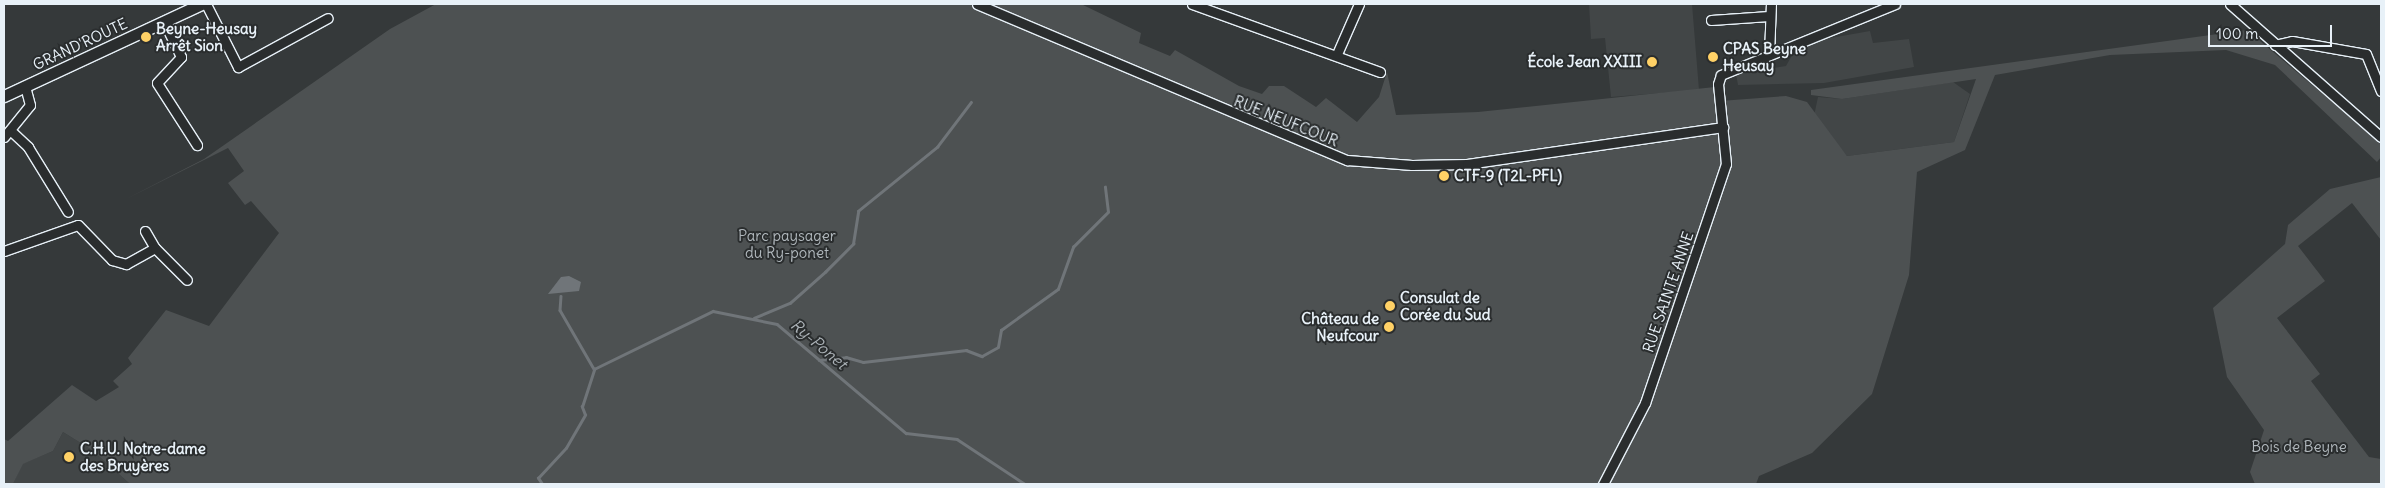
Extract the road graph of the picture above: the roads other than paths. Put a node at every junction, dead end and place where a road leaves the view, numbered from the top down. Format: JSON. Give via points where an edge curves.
{"nodes":[{"id":1,"x":201,"y":4,"type":"edge"},
{"id":2,"x":206,"y":4,"type":"edge"},
{"id":3,"x":977,"y":4,"type":"edge"},
{"id":4,"x":1192,"y":4,"type":"edge"},
{"id":5,"x":1359,"y":4,"type":"edge"},
{"id":6,"x":1771,"y":4,"type":"edge"},
{"id":7,"x":1895,"y":4,"type":"edge"},
{"id":8,"x":2230,"y":4,"type":"edge"},
{"id":9,"x":1769,"y":16,"type":"junction"},
{"id":10,"x":328,"y":18,"type":"dead end"},
{"id":11,"x":1711,"y":20,"type":"dead end"},
{"id":12,"x":164,"y":22,"type":"junction"},
{"id":13,"x":2275,"y":45,"type":"junction"},
{"id":14,"x":1337,"y":54,"type":"junction"},
{"id":15,"x":1769,"y":56,"type":"junction"},
{"id":16,"x":1380,"y":72,"type":"dead end"},
{"id":17,"x":25,"y":86,"type":"junction"},
{"id":18,"x":2381,"y":91,"type":"edge"},
{"id":19,"x":4,"y":96,"type":"edge"},
{"id":20,"x":1723,"y":127,"type":"junction"},
{"id":21,"x":10,"y":130,"type":"junction"},
{"id":22,"x":4,"y":137,"type":"edge"},
{"id":23,"x":2381,"y":137,"type":"edge"},
{"id":24,"x":197,"y":145,"type":"dead end"},
{"id":25,"x":68,"y":212,"type":"dead end"},
{"id":26,"x":146,"y":231,"type":"dead end"},
{"id":27,"x":155,"y":248,"type":"junction"},
{"id":28,"x":4,"y":251,"type":"edge"},
{"id":29,"x":187,"y":280,"type":"dead end"},
{"id":30,"x":1603,"y":484,"type":"edge"}],
"edges":[{"from":1,"to":12,"type":"main road","name":"GRAND'ROUTE"},
{"from":2,"to":10,"type":"street","via":[[238,67]]},
{"from":3,"to":20,"type":"street","name":"RUE NEUFCOUR","via":[[1347,160],[1412,166],[1467,164]]},
{"from":4,"to":14,"type":"street"},
{"from":5,"to":14,"type":"street"},
{"from":6,"to":9,"type":"street"},
{"from":7,"to":15,"type":"street"},
{"from":8,"to":13,"type":"street"},
{"from":9,"to":11,"type":"street"},
{"from":9,"to":15,"type":"street"},
{"from":12,"to":17,"type":"main road","name":"GRAND'ROUTE"},
{"from":12,"to":24,"type":"street","via":[[181,56],[156,82]]},
{"from":13,"to":18,"type":"street","via":[[2292,41],[2366,54]]},
{"from":13,"to":23,"type":"street"},
{"from":14,"to":16,"type":"street"},
{"from":15,"to":20,"type":"street","name":"RUE SAINTE ANNE","via":[[1721,75]]},
{"from":17,"to":19,"type":"main road","name":"GRAND'ROUTE"},
{"from":17,"to":21,"type":"street","via":[[30,105]]},
{"from":20,"to":30,"type":"street","name":"RUE SAINTE ANNE","via":[[1726,164],[1645,403]]},
{"from":21,"to":22,"type":"street"},
{"from":21,"to":25,"type":"street","via":[[28,147]]},
{"from":26,"to":27,"type":"street"},
{"from":27,"to":28,"type":"street","via":[[122,265],[74,225]]},
{"from":27,"to":29,"type":"street"}]}
